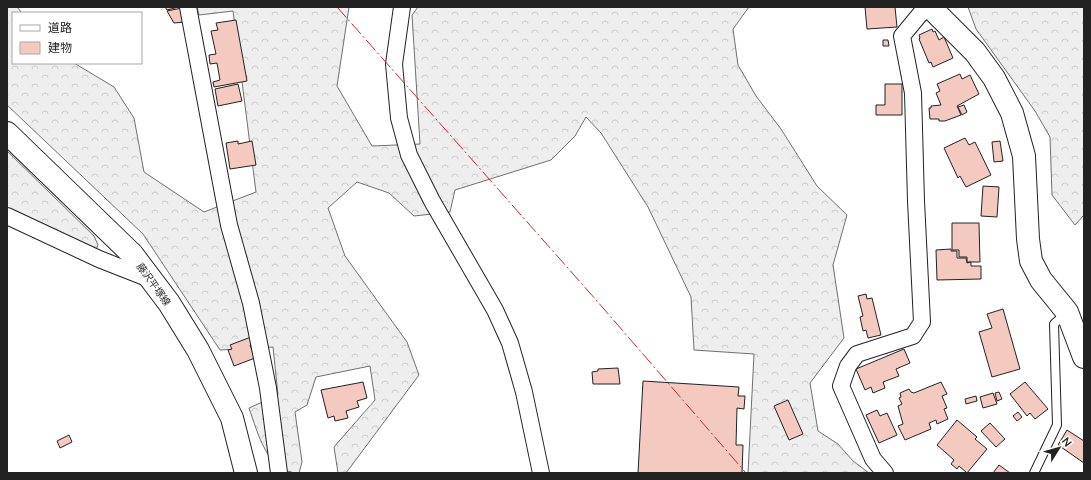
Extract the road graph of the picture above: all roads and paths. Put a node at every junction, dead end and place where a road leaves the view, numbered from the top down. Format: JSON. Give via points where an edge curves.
{"nodes":[{"id":1,"x":188,"y":7,"type":"edge"},
{"id":2,"x":402,"y":7,"type":"edge"},
{"id":3,"x":926,"y":7,"type":"edge"},
{"id":4,"x":930,"y":7,"type":"edge"},
{"id":5,"x":7,"y":132,"type":"edge"},
{"id":6,"x":7,"y":216,"type":"edge"},
{"id":7,"x":150,"y":278,"type":"junction"},
{"id":8,"x":1067,"y":312,"type":"junction"},
{"id":9,"x":1084,"y":357,"type":"edge"},
{"id":10,"x":246,"y":473,"type":"edge"},
{"id":11,"x":279,"y":473,"type":"edge"},
{"id":12,"x":541,"y":473,"type":"edge"},
{"id":13,"x":885,"y":473,"type":"edge"},
{"id":14,"x":1034,"y":473,"type":"edge"}],
"edges":[{"from":1,"to":11,"type":"street","via":[[229,225],[250,303],[268,388]]},
{"from":2,"to":12,"type":"street","via":[[394,64],[399,118],[409,155],[432,201],[495,310],[510,342],[524,392]]},
{"from":3,"to":13,"type":"street","via":[[902,36],[913,93],[922,322],[913,336],[857,354],[848,366],[841,386],[873,459]]},
{"from":4,"to":8,"type":"main road","via":[[975,52],[994,78],[1012,113],[1024,156],[1031,260],[1041,280]]},
{"from":5,"to":7,"type":"main road","name":"藤沢平塚線","via":[[132,254]]},
{"from":6,"to":7,"type":"street","via":[[99,259]]},
{"from":7,"to":10,"type":"main road","name":"藤沢平塚線","via":[[198,350],[232,418]]},
{"from":8,"to":9,"type":"main road"},
{"from":8,"to":14,"type":"lane","via":[[1054,324],[1058,425]]}]}
